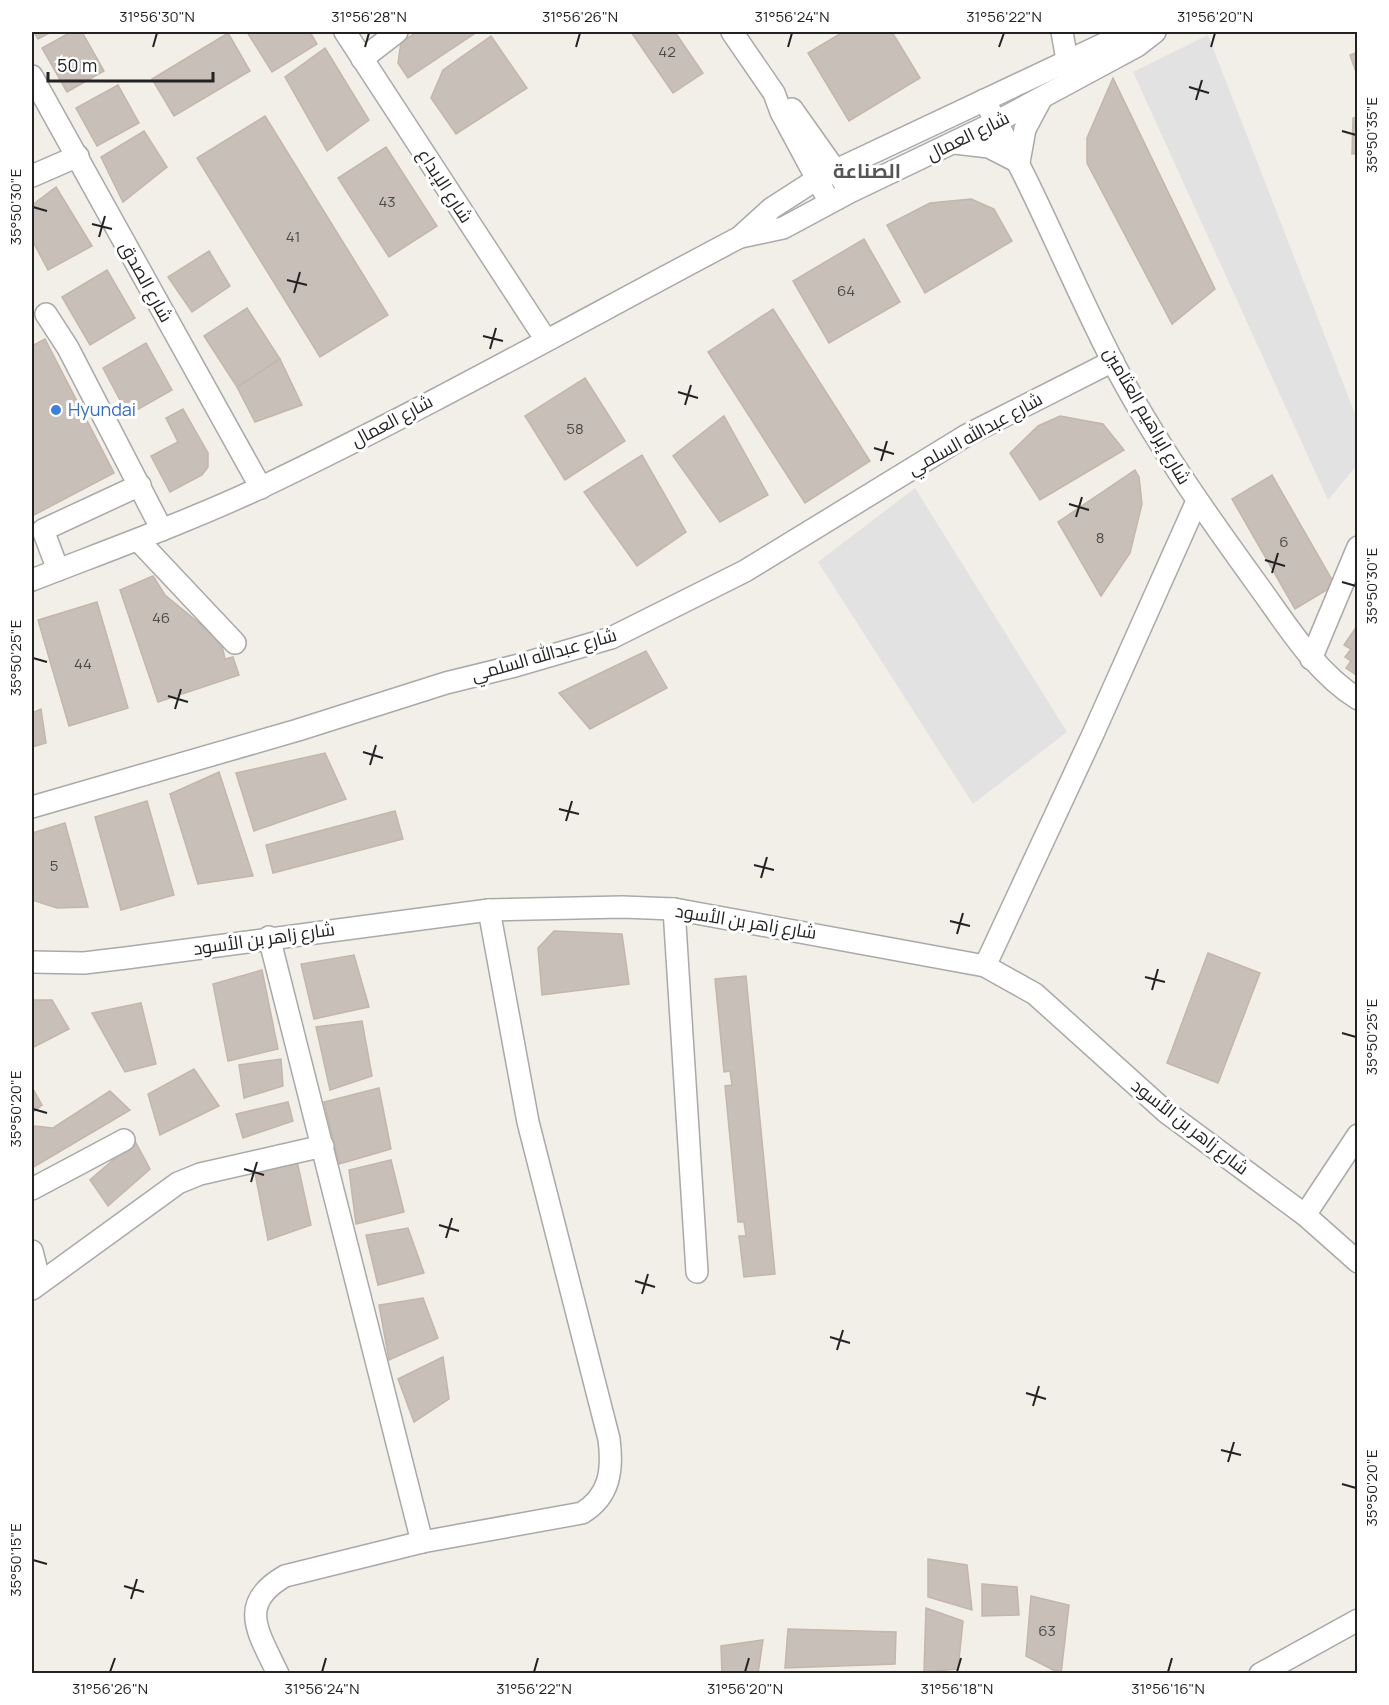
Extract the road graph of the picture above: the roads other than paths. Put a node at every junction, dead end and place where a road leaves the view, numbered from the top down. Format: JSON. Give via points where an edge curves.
{"nodes":[{"id":1,"x":345,"y":32,"type":"edge"},
{"id":2,"x":397,"y":32,"type":"edge"},
{"id":3,"x":732,"y":32,"type":"edge"},
{"id":4,"x":1062,"y":32,"type":"edge"},
{"id":5,"x":1155,"y":32,"type":"edge"},
{"id":6,"x":1115,"y":34,"type":"edge"},
{"id":7,"x":362,"y":59,"type":"junction"},
{"id":8,"x":1067,"y":60,"type":"junction"},
{"id":9,"x":32,"y":76,"type":"edge"},
{"id":10,"x":1041,"y":98,"type":"junction"},
{"id":11,"x":984,"y":100,"type":"junction"},
{"id":12,"x":996,"y":122,"type":"junction"},
{"id":13,"x":955,"y":143,"type":"junction"},
{"id":14,"x":78,"y":156,"type":"junction"},
{"id":15,"x":1019,"y":162,"type":"junction"},
{"id":16,"x":826,"y":175,"type":"junction"},
{"id":17,"x":32,"y":176,"type":"edge"},
{"id":18,"x":850,"y":192,"type":"junction"},
{"id":19,"x":830,"y":203,"type":"junction"},
{"id":20,"x":740,"y":237,"type":"junction"},
{"id":21,"x":46,"y":314,"type":"dead end"},
{"id":22,"x":546,"y":340,"type":"junction"},
{"id":23,"x":1113,"y":361,"type":"junction"},
{"id":24,"x":140,"y":485,"type":"junction"},
{"id":25,"x":261,"y":488,"type":"junction"},
{"id":26,"x":1197,"y":501,"type":"junction"},
{"id":27,"x":162,"y":530,"type":"junction"},
{"id":28,"x":138,"y":540,"type":"junction"},
{"id":29,"x":1358,"y":548,"type":"edge"},
{"id":30,"x":58,"y":570,"type":"junction"},
{"id":31,"x":32,"y":580,"type":"edge"},
{"id":32,"x":235,"y":643,"type":"dead end"},
{"id":33,"x":1311,"y":658,"type":"junction"},
{"id":34,"x":1358,"y":699,"type":"edge"},
{"id":35,"x":32,"y":807,"type":"edge"},
{"id":36,"x":674,"y":909,"type":"junction"},
{"id":37,"x":489,"y":910,"type":"junction"},
{"id":38,"x":270,"y":937,"type":"junction"},
{"id":39,"x":32,"y":962,"type":"edge"},
{"id":40,"x":985,"y":966,"type":"junction"},
{"id":41,"x":1358,"y":1135,"type":"edge"},
{"id":42,"x":124,"y":1140,"type":"dead end"},
{"id":43,"x":323,"y":1146,"type":"junction"},
{"id":44,"x":32,"y":1189,"type":"edge"},
{"id":45,"x":1305,"y":1215,"type":"junction"},
{"id":46,"x":32,"y":1251,"type":"edge"},
{"id":47,"x":1358,"y":1262,"type":"edge"},
{"id":48,"x":697,"y":1272,"type":"dead end"},
{"id":49,"x":34,"y":1287,"type":"edge"},
{"id":50,"x":422,"y":1542,"type":"junction"},
{"id":51,"x":1358,"y":1620,"type":"edge"},
{"id":52,"x":278,"y":1674,"type":"edge"},
{"id":53,"x":1260,"y":1674,"type":"edge"}],
"edges":[{"from":1,"to":7,"type":"street","name":"شارع الإبداع"},
{"from":2,"to":7,"type":"street"},
{"from":3,"to":16,"type":"street","via":[[774,93],[790,106]]},
{"from":4,"to":8,"type":"street"},
{"from":5,"to":10,"type":"street","name":"شارع العمال","via":[[1137,46]]},
{"from":6,"to":8,"type":"street","name":"شارع العمال"},
{"from":7,"to":22,"type":"street","name":"شارع الإبداع"},
{"from":8,"to":11,"type":"street","name":"شارع العمال"},
{"from":9,"to":14,"type":"street","name":"شارع الصدق"},
{"from":10,"to":12,"type":"street","name":"شارع العمال"},
{"from":10,"to":15,"type":"street","via":[[1025,129]]},
{"from":11,"to":12,"type":"street","name":"شارع إبراهيم العثامين"},
{"from":11,"to":16,"type":"street","name":"شارع العمال"},
{"from":12,"to":13,"type":"street","name":"شارع العمال"},
{"from":12,"to":15,"type":"street","name":"شارع إبراهيم العثامين"},
{"from":13,"to":15,"type":"street","via":[[989,147]]},
{"from":13,"to":18,"type":"street","name":"شارع العمال"},
{"from":14,"to":17,"type":"street"},
{"from":14,"to":25,"type":"street","name":"شارع الصدق"},
{"from":15,"to":23,"type":"street","name":"شارع إبراهيم العثامين"},
{"from":16,"to":18,"type":"street"},
{"from":16,"to":19,"type":"street"},
{"from":16,"to":20,"type":"street","name":"شارع العمال","via":[[772,208]]},
{"from":18,"to":19,"type":"street","name":"شارع العمال"},
{"from":19,"to":20,"type":"street","name":"شارع العمال","via":[[783,228]]},
{"from":20,"to":22,"type":"street","name":"شارع العمال"},
{"from":21,"to":24,"type":"street"},
{"from":22,"to":25,"type":"street","name":"شارع العمال"},
{"from":23,"to":26,"type":"street","name":"شارع إبراهيم العثامين"},
{"from":23,"to":35,"type":"street","name":"شارع عبدالله السلمي","via":[[967,435],[745,571],[611,638],[446,683]]},
{"from":24,"to":27,"type":"street"},
{"from":24,"to":30,"type":"street","via":[[43,530]]},
{"from":25,"to":27,"type":"street","name":"شارع العمال"},
{"from":26,"to":33,"type":"street","name":"شارع إبراهيم العثامين"},
{"from":26,"to":40,"type":"street"},
{"from":27,"to":28,"type":"street","name":"شارع العمال"},
{"from":28,"to":30,"type":"street","name":"شارع العمال"},
{"from":28,"to":32,"type":"street"},
{"from":29,"to":33,"type":"street"},
{"from":30,"to":31,"type":"street","name":"شارع العمال"},
{"from":33,"to":34,"type":"street","name":"شارع إبراهيم العثامين"},
{"from":36,"to":37,"type":"street","name":"شارع زاهر بن الأسود"},
{"from":36,"to":40,"type":"street","name":"شارع زاهر بن الأسود"},
{"from":36,"to":48,"type":"street"},
{"from":37,"to":38,"type":"street","name":"شارع زاهر بن الأسود"},
{"from":37,"to":50,"type":"street","via":[[528,1122],[609,1439],[611,1468],[604,1492],[595,1505],[582,1513]]},
{"from":38,"to":39,"type":"street","name":"شارع زاهر بن الأسود","via":[[84,963]]},
{"from":38,"to":43,"type":"street"},
{"from":40,"to":45,"type":"street","name":"شارع زاهر بن الأسود","via":[[1035,994],[1166,1112]]},
{"from":41,"to":45,"type":"street"},
{"from":42,"to":44,"type":"street"},
{"from":43,"to":49,"type":"street","via":[[200,1173],[178,1183]]},
{"from":43,"to":50,"type":"street"},
{"from":45,"to":47,"type":"street","name":"شارع زاهر بن الأسود"},
{"from":46,"to":49,"type":"street","via":[[36,1267]]},
{"from":50,"to":52,"type":"street","via":[[285,1576],[266,1587],[255,1610],[263,1642]]},
{"from":51,"to":53,"type":"street"}]}
